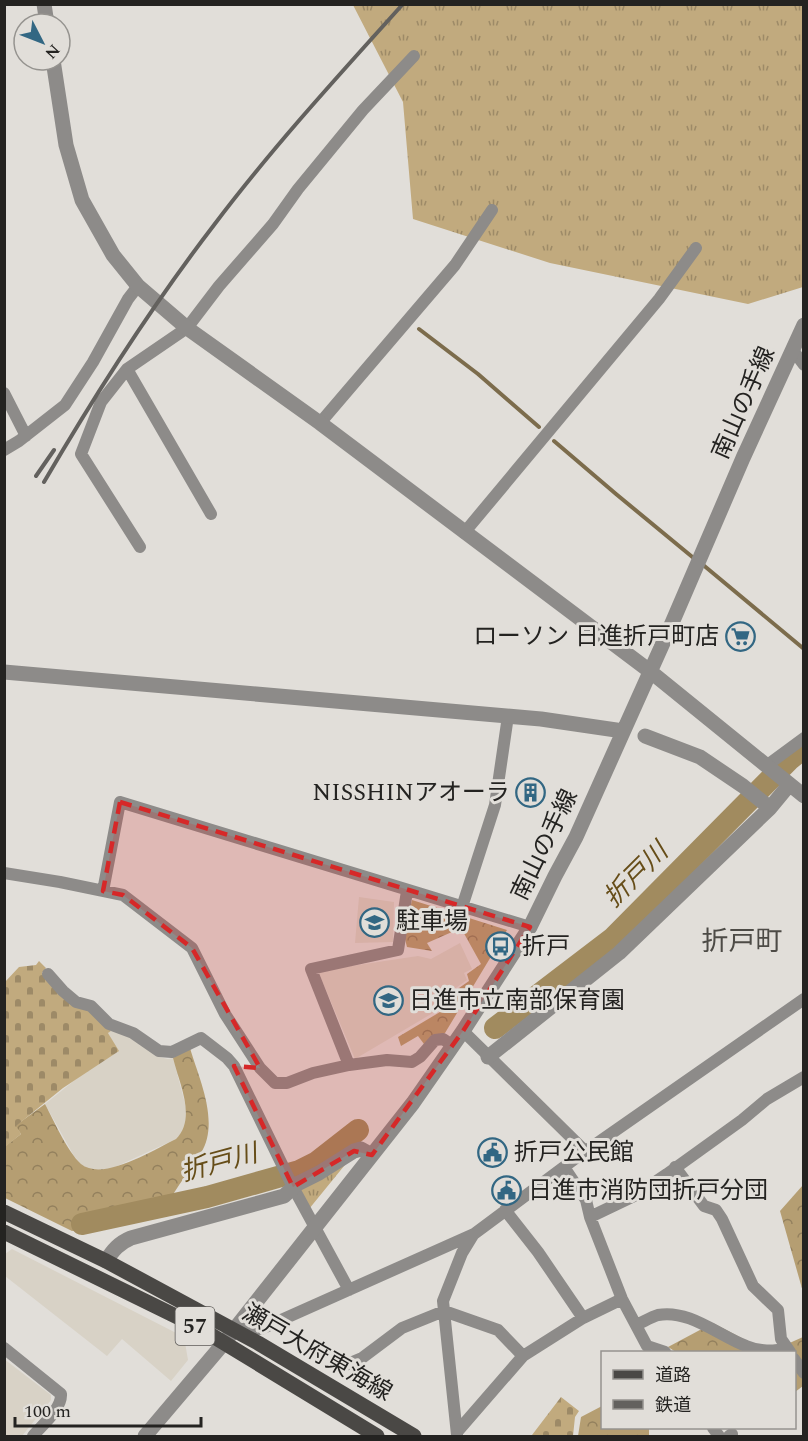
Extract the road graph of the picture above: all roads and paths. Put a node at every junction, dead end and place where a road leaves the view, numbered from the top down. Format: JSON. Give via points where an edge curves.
{"nodes":[{"id":1,"x":414,"y":56,"type":"dead end"},
{"id":2,"x":55,"y":72,"type":"edge"},
{"id":3,"x":492,"y":210,"type":"dead end"},
{"id":4,"x":696,"y":248,"type":"dead end"},
{"id":5,"x":138,"y":286,"type":"junction"},
{"id":6,"x":187,"y":328,"type":"junction"},
{"id":7,"x":802,"y":330,"type":"edge"},
{"id":8,"x":792,"y":349,"type":"junction"},
{"id":9,"x":804,"y":365,"type":"edge"},
{"id":10,"x":127,"y":369,"type":"junction"},
{"id":11,"x":4,"y":393,"type":"edge"},
{"id":12,"x":320,"y":423,"type":"junction"},
{"id":13,"x":26,"y":436,"type":"junction"},
{"id":14,"x":4,"y":450,"type":"edge"},
{"id":15,"x":212,"y":514,"type":"dead end"},
{"id":16,"x":464,"y":533,"type":"junction"},
{"id":17,"x":140,"y":547,"type":"dead end"},
{"id":18,"x":4,"y":672,"type":"edge"},
{"id":19,"x":651,"y":672,"type":"junction"},
{"id":20,"x":508,"y":716,"type":"junction"},
{"id":21,"x":623,"y":731,"type":"junction"},
{"id":22,"x":645,"y":736,"type":"dead end"},
{"id":23,"x":804,"y":738,"type":"edge"},
{"id":24,"x":767,"y":766,"type":"junction"},
{"id":25,"x":789,"y":785,"type":"junction"},
{"id":26,"x":804,"y":796,"type":"edge"},
{"id":27,"x":770,"y":808,"type":"junction"},
{"id":28,"x":4,"y":873,"type":"edge"},
{"id":29,"x":103,"y":891,"type":"junction"},
{"id":30,"x":407,"y":891,"type":"junction"},
{"id":31,"x":462,"y":907,"type":"junction"},
{"id":32,"x":530,"y":927,"type":"junction"},
{"id":33,"x":48,"y":974,"type":"dead end"},
{"id":34,"x":804,"y":999,"type":"edge"},
{"id":35,"x":463,"y":1031,"type":"junction"},
{"id":36,"x":453,"y":1045,"type":"junction"},
{"id":37,"x":488,"y":1057,"type":"junction"},
{"id":38,"x":349,"y":1065,"type":"junction"},
{"id":39,"x":234,"y":1066,"type":"junction"},
{"id":40,"x":260,"y":1068,"type":"junction"},
{"id":41,"x":804,"y":1077,"type":"edge"},
{"id":42,"x":585,"y":1152,"type":"junction"},
{"id":43,"x":372,"y":1155,"type":"junction"},
{"id":44,"x":564,"y":1167,"type":"junction"},
{"id":45,"x":675,"y":1167,"type":"junction"},
{"id":46,"x":292,"y":1185,"type":"junction"},
{"id":47,"x":505,"y":1210,"type":"junction"},
{"id":48,"x":4,"y":1212,"type":"edge"},
{"id":49,"x":590,"y":1217,"type":"junction"},
{"id":50,"x":314,"y":1228,"type":"junction"},
{"id":51,"x":4,"y":1232,"type":"edge"},
{"id":52,"x":474,"y":1234,"type":"junction"},
{"id":53,"x":106,"y":1261,"type":"junction"},
{"id":54,"x":349,"y":1290,"type":"junction"},
{"id":55,"x":622,"y":1299,"type":"junction"},
{"id":56,"x":444,"y":1311,"type":"junction"},
{"id":57,"x":583,"y":1318,"type":"junction"},
{"id":58,"x":636,"y":1325,"type":"junction"},
{"id":59,"x":234,"y":1330,"type":"junction"},
{"id":60,"x":223,"y":1344,"type":"junction"},
{"id":61,"x":4,"y":1348,"type":"edge"},
{"id":62,"x":660,"y":1351,"type":"edge"},
{"id":63,"x":761,"y":1351,"type":"edge"},
{"id":64,"x":789,"y":1351,"type":"edge"},
{"id":65,"x":523,"y":1356,"type":"junction"},
{"id":66,"x":343,"y":1366,"type":"dead end"},
{"id":67,"x":457,"y":1434,"type":"edge"},
{"id":68,"x":33,"y":1437,"type":"edge"},
{"id":69,"x":145,"y":1437,"type":"edge"},
{"id":70,"x":377,"y":1437,"type":"edge"},
{"id":71,"x":414,"y":1437,"type":"edge"}],
"edges":[{"from":1,"to":6,"type":"street","via":[[356,119]]},
{"from":2,"to":5,"type":"street","via":[[66,145],[82,200],[112,255]]},
{"from":3,"to":12,"type":"street","via":[[454,265]]},
{"from":4,"to":16,"type":"street"},
{"from":5,"to":6,"type":"street"},
{"from":5,"to":13,"type":"street","via":[[65,405]]},
{"from":6,"to":10,"type":"street"},
{"from":6,"to":12,"type":"street"},
{"from":7,"to":8,"type":"street","name":"南山の手線"},
{"from":8,"to":9,"type":"street"},
{"from":8,"to":19,"type":"street","name":"南山の手線"},
{"from":10,"to":15,"type":"street"},
{"from":10,"to":17,"type":"street","via":[[101,402],[81,454]]},
{"from":11,"to":13,"type":"street"},
{"from":12,"to":16,"type":"street"},
{"from":13,"to":14,"type":"street"},
{"from":16,"to":19,"type":"street"},
{"from":18,"to":20,"type":"street"},
{"from":19,"to":21,"type":"street","name":"南山の手線"},
{"from":19,"to":24,"type":"street"},
{"from":20,"to":21,"type":"street"},
{"from":20,"to":31,"type":"street","via":[[495,805]]},
{"from":21,"to":32,"type":"street","name":"南山の手線"},
{"from":22,"to":27,"type":"street","via":[[700,757]]},
{"from":23,"to":24,"type":"street"},
{"from":24,"to":25,"type":"street"},
{"from":25,"to":26,"type":"street"},
{"from":25,"to":27,"type":"street"},
{"from":27,"to":37,"type":"street","via":[[619,953]]},
{"from":28,"to":29,"type":"street"},
{"from":29,"to":30,"type":"street","via":[[120,802]]},
{"from":29,"to":40,"type":"street","via":[[123,895],[192,948],[225,1014]]},
{"from":30,"to":31,"type":"street"},
{"from":30,"to":38,"type":"street","via":[[398,950],[311,969]]},
{"from":31,"to":32,"type":"street"},
{"from":32,"to":35,"type":"street","name":"南山の手線"},
{"from":33,"to":39,"type":"street","via":[[76,1002],[91,1006],[109,1024],[133,1033],[159,1051],[172,1052],[201,1038]]},
{"from":34,"to":42,"type":"street"},
{"from":35,"to":36,"type":"street","name":"南山の手線"},
{"from":35,"to":37,"type":"street"},
{"from":36,"to":38,"type":"street","via":[[443,1039],[435,1040],[412,1062],[387,1060]]},
{"from":36,"to":43,"type":"street","name":"南山の手線"},
{"from":37,"to":42,"type":"street"},
{"from":38,"to":40,"type":"street","via":[[287,1083],[275,1083]]},
{"from":39,"to":40,"type":"street"},
{"from":39,"to":46,"type":"street"},
{"from":41,"to":45,"type":"street","via":[[766,1099]]},
{"from":42,"to":44,"type":"street"},
{"from":43,"to":46,"type":"street","via":[[354,1150]]},
{"from":43,"to":50,"type":"street","name":"南山の手線"},
{"from":44,"to":47,"type":"street"},
{"from":44,"to":49,"type":"street","via":[[586,1200]]},
{"from":45,"to":49,"type":"street","via":[[636,1195]]},
{"from":45,"to":64,"type":"street","via":[[704,1206],[716,1210],[722,1219],[753,1286],[778,1310],[781,1340]]},
{"from":46,"to":50,"type":"street"},
{"from":46,"to":53,"type":"street","via":[[284,1196],[121,1242]]},
{"from":47,"to":52,"type":"street"},
{"from":47,"to":57,"type":"street"},
{"from":48,"to":53,"type":"main road","name":"瀬戸大府東海線","number":"57"},
{"from":49,"to":55,"type":"street"},
{"from":50,"to":54,"type":"street"},
{"from":50,"to":59,"type":"street","name":"南山の手線"},
{"from":51,"to":60,"type":"main road","name":"瀬戸大府東海線","number":"57","via":[[198,1327]]},
{"from":52,"to":54,"type":"street"},
{"from":52,"to":56,"type":"street","via":[[443,1301]]},
{"from":53,"to":59,"type":"main road","name":"瀬戸大府東海線","number":"57"},
{"from":54,"to":59,"type":"street","via":[[261,1329]]},
{"from":55,"to":57,"type":"street"},
{"from":55,"to":58,"type":"street"},
{"from":56,"to":65,"type":"street","via":[[498,1330]]},
{"from":56,"to":66,"type":"street","via":[[402,1328],[362,1358]]},
{"from":56,"to":67,"type":"street"},
{"from":57,"to":65,"type":"street"},
{"from":58,"to":62,"type":"street","via":[[647,1346]]},
{"from":58,"to":63,"type":"street","via":[[658,1315],[680,1317]]},
{"from":59,"to":60,"type":"street","name":"南山の手線"},
{"from":59,"to":71,"type":"main road","name":"瀬戸大府東海線","number":"57"},
{"from":60,"to":69,"type":"street","name":"南山の手線"},
{"from":60,"to":70,"type":"main road","name":"瀬戸大府東海線","number":"57"},
{"from":61,"to":68,"type":"street","via":[[61,1394],[58,1406]]},
{"from":65,"to":67,"type":"street"}]}
